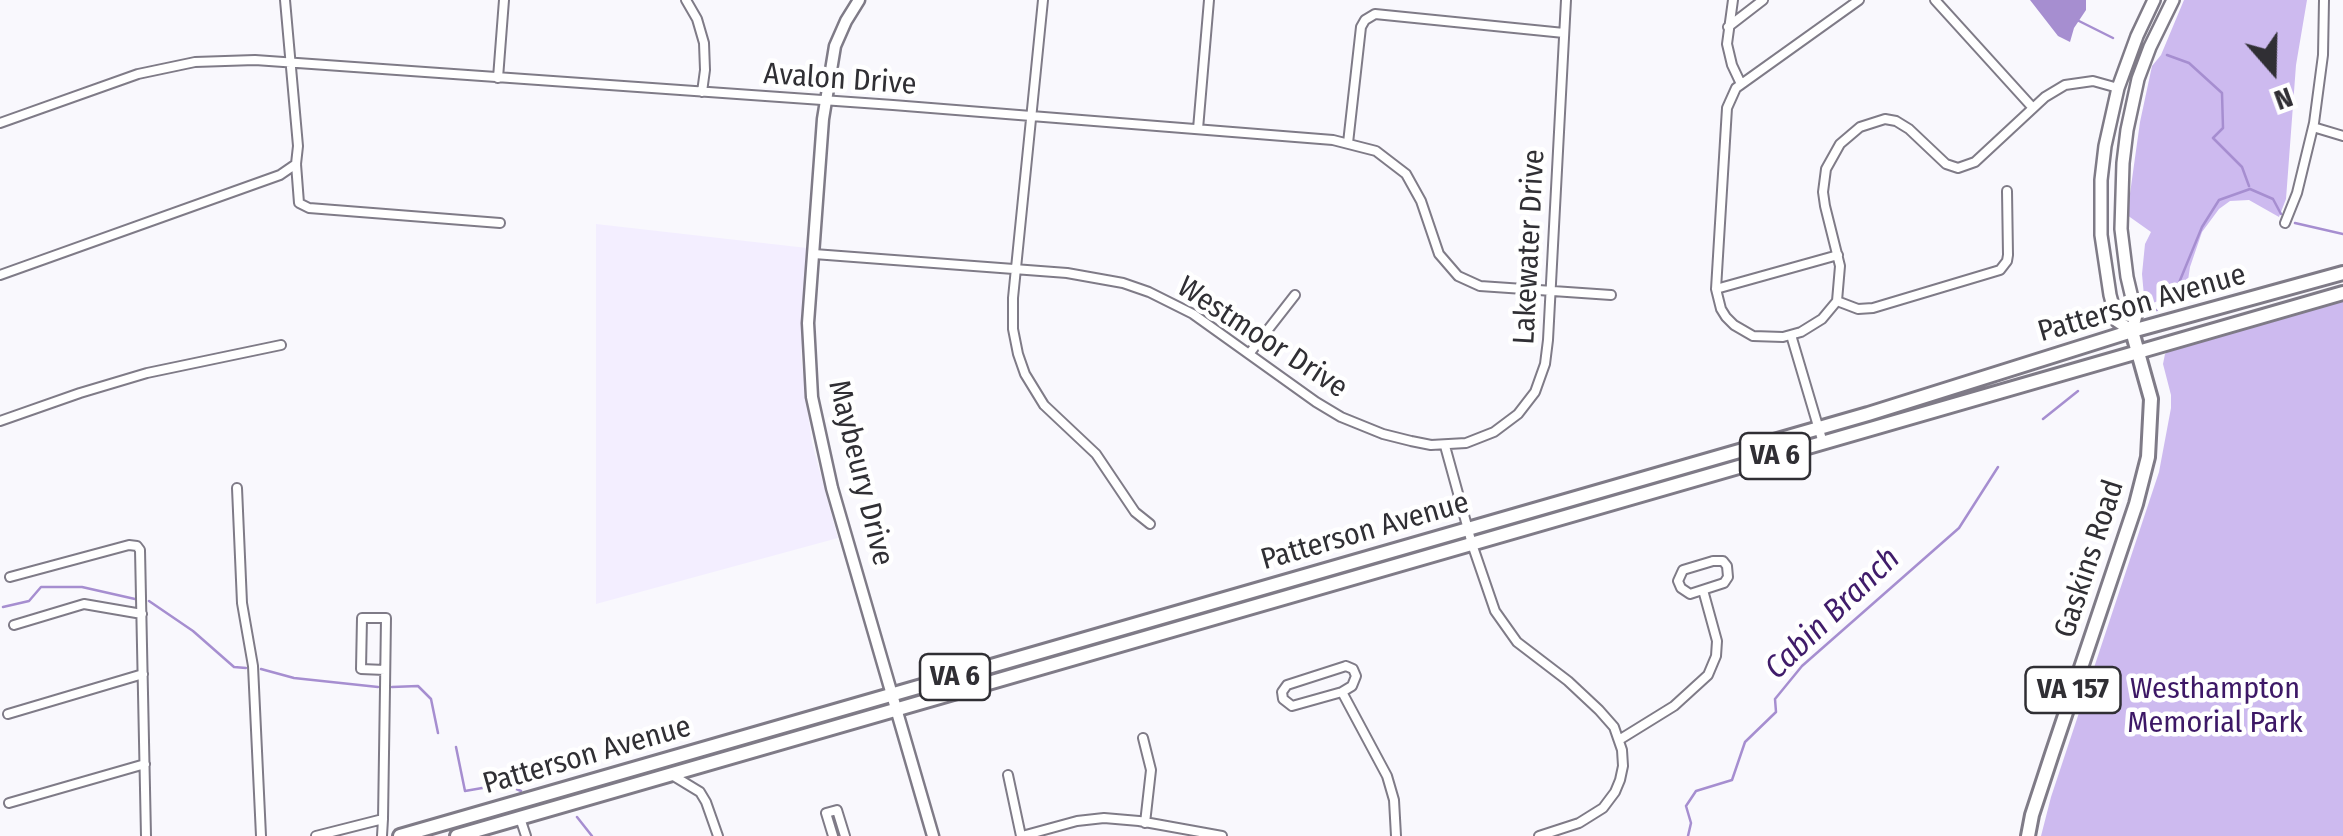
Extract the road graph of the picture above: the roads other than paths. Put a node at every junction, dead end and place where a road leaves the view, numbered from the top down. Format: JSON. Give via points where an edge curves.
{"nodes":[{"id":1,"x":285,"y":0,"type":"edge"},
{"id":2,"x":504,"y":0,"type":"edge"},
{"id":3,"x":686,"y":0,"type":"edge"},
{"id":4,"x":859,"y":0,"type":"edge"},
{"id":5,"x":1042,"y":0,"type":"edge"},
{"id":6,"x":1209,"y":0,"type":"edge"},
{"id":7,"x":1566,"y":0,"type":"edge"},
{"id":8,"x":1732,"y":0,"type":"edge"},
{"id":9,"x":1763,"y":0,"type":"edge"},
{"id":10,"x":1859,"y":0,"type":"edge"},
{"id":11,"x":1935,"y":0,"type":"edge"},
{"id":12,"x":2154,"y":0,"type":"edge"},
{"id":13,"x":2172,"y":0,"type":"edge"},
{"id":14,"x":2324,"y":0,"type":"edge"},
{"id":15,"x":1728,"y":27,"type":"junction"},
{"id":16,"x":1564,"y":33,"type":"junction"},
{"id":17,"x":289,"y":61,"type":"junction"},
{"id":18,"x":498,"y":78,"type":"junction"},
{"id":19,"x":1742,"y":84,"type":"junction"},
{"id":20,"x":2118,"y":88,"type":"junction"},
{"id":21,"x":702,"y":92,"type":"junction"},
{"id":22,"x":826,"y":101,"type":"junction"},
{"id":23,"x":2033,"y":108,"type":"junction"},
{"id":24,"x":1030,"y":116,"type":"junction"},
{"id":25,"x":0,"y":123,"type":"edge"},
{"id":26,"x":2313,"y":127,"type":"junction"},
{"id":27,"x":1198,"y":129,"type":"junction"},
{"id":28,"x":2343,"y":136,"type":"edge"},
{"id":29,"x":1348,"y":143,"type":"junction"},
{"id":30,"x":296,"y":164,"type":"junction"},
{"id":31,"x":2007,"y":191,"type":"dead end"},
{"id":32,"x":2285,"y":222,"type":"dead end"},
{"id":33,"x":500,"y":223,"type":"dead end"},
{"id":34,"x":814,"y":254,"type":"junction"},
{"id":35,"x":1838,"y":255,"type":"junction"},
{"id":36,"x":1016,"y":269,"type":"junction"},
{"id":37,"x":2343,"y":273,"type":"edge"},
{"id":38,"x":0,"y":275,"type":"edge"},
{"id":39,"x":1716,"y":289,"type":"junction"},
{"id":40,"x":1550,"y":290,"type":"junction"},
{"id":41,"x":2343,"y":293,"type":"edge"},
{"id":42,"x":1295,"y":294,"type":"dead end"},
{"id":43,"x":1611,"y":295,"type":"dead end"},
{"id":44,"x":1836,"y":300,"type":"junction"},
{"id":45,"x":2132,"y":331,"type":"junction"},
{"id":46,"x":1791,"y":335,"type":"junction"},
{"id":47,"x":281,"y":345,"type":"dead end"},
{"id":48,"x":2138,"y":352,"type":"junction"},
{"id":49,"x":1249,"y":354,"type":"junction"},
{"id":50,"x":0,"y":421,"type":"edge"},
{"id":51,"x":1818,"y":428,"type":"junction"},
{"id":52,"x":1823,"y":443,"type":"junction"},
{"id":53,"x":1445,"y":446,"type":"junction"},
{"id":54,"x":237,"y":488,"type":"dead end"},
{"id":55,"x":1150,"y":524,"type":"dead end"},
{"id":56,"x":1468,"y":529,"type":"junction"},
{"id":57,"x":1472,"y":544,"type":"junction"},
{"id":58,"x":10,"y":576,"type":"dead end"},
{"id":59,"x":1703,"y":590,"type":"junction"},
{"id":60,"x":142,"y":614,"type":"junction"},
{"id":61,"x":14,"y":624,"type":"dead end"},
{"id":62,"x":385,"y":670,"type":"junction"},
{"id":63,"x":144,"y":674,"type":"junction"},
{"id":64,"x":1342,"y":692,"type":"junction"},
{"id":65,"x":893,"y":694,"type":"junction"},
{"id":66,"x":897,"y":710,"type":"junction"},
{"id":67,"x":8,"y":714,"type":"dead end"},
{"id":68,"x":1143,"y":738,"type":"dead end"},
{"id":69,"x":1619,"y":740,"type":"junction"},
{"id":70,"x":145,"y":764,"type":"junction"},
{"id":71,"x":671,"y":774,"type":"junction"},
{"id":72,"x":1008,"y":775,"type":"dead end"},
{"id":73,"x":9,"y":803,"type":"dead end"},
{"id":74,"x":520,"y":818,"type":"junction"},
{"id":75,"x":383,"y":820,"type":"junction"},
{"id":76,"x":1144,"y":823,"type":"junction"},
{"id":77,"x":1546,"y":835,"type":"edge"},
{"id":78,"x":146,"y":836,"type":"edge"},
{"id":79,"x":261,"y":836,"type":"edge"},
{"id":80,"x":316,"y":836,"type":"edge"},
{"id":81,"x":382,"y":836,"type":"edge"},
{"id":82,"x":400,"y":836,"type":"edge"},
{"id":83,"x":457,"y":836,"type":"edge"},
{"id":84,"x":526,"y":836,"type":"edge"},
{"id":85,"x":718,"y":836,"type":"edge"},
{"id":86,"x":833,"y":836,"type":"edge"},
{"id":87,"x":845,"y":836,"type":"edge"},
{"id":88,"x":933,"y":836,"type":"edge"},
{"id":89,"x":1021,"y":836,"type":"edge"},
{"id":90,"x":1222,"y":836,"type":"edge"},
{"id":91,"x":1396,"y":836,"type":"edge"},
{"id":92,"x":2028,"y":836,"type":"edge"}],
"edges":[{"from":1,"to":17,"type":"street"},
{"from":2,"to":18,"type":"street"},
{"from":3,"to":21,"type":"street","via":[[704,42]]},
{"from":4,"to":22,"type":"street","name":"Maybeury Drive","via":[[835,46]]},
{"from":5,"to":24,"type":"street"},
{"from":6,"to":27,"type":"street"},
{"from":7,"to":16,"type":"street","name":"Lakewater Drive"},
{"from":8,"to":15,"type":"street"},
{"from":9,"to":15,"type":"street"},
{"from":10,"to":19,"type":"street"},
{"from":11,"to":23,"type":"street"},
{"from":12,"to":20,"type":"main road"},
{"from":13,"to":45,"type":"main road","via":[[2138,79],[2125,146],[2121,229],[2136,315]]},
{"from":14,"to":26,"type":"street"},
{"from":15,"to":19,"type":"street","via":[[1732,65]]},
{"from":16,"to":29,"type":"street","via":[[1375,14],[1361,28]]},
{"from":16,"to":40,"type":"street","name":"Lakewater Drive"},
{"from":17,"to":18,"type":"street","name":"Avalon Drive"},
{"from":17,"to":25,"type":"street","name":"Avalon Drive","via":[[174,65]]},
{"from":17,"to":30,"type":"street"},
{"from":18,"to":21,"type":"street","name":"Avalon Drive"},
{"from":19,"to":39,"type":"street","via":[[1727,108]]},
{"from":20,"to":23,"type":"street","via":[[2092,81],[2065,85]]},
{"from":20,"to":45,"type":"main road","via":[[2102,163],[2100,235],[2117,321]]},
{"from":21,"to":22,"type":"street","name":"Avalon Drive"},
{"from":22,"to":24,"type":"street","name":"Avalon Drive"},
{"from":22,"to":34,"type":"street","name":"Maybeury Drive"},
{"from":23,"to":35,"type":"street","via":[[1975,162],[1958,168],[1896,121],[1860,128],[1826,168],[1825,206]]},
{"from":24,"to":27,"type":"street","name":"Avalon Drive"},
{"from":24,"to":36,"type":"street"},
{"from":26,"to":28,"type":"street"},
{"from":26,"to":32,"type":"street"},
{"from":27,"to":29,"type":"street","name":"Avalon Drive"},
{"from":29,"to":40,"type":"street","name":"Avalon Drive","via":[[1376,151],[1406,174],[1439,254],[1458,276],[1480,286]]},
{"from":30,"to":33,"type":"street","via":[[300,203],[309,208]]},
{"from":30,"to":38,"type":"street"},
{"from":31,"to":44,"type":"street","via":[[2008,255],[2000,270],[1866,310]]},
{"from":34,"to":36,"type":"street","name":"Westmoor Drive"},
{"from":34,"to":65,"type":"street","name":"Maybeury Drive","via":[[808,346],[816,426]]},
{"from":35,"to":39,"type":"street"},
{"from":35,"to":44,"type":"street"},
{"from":36,"to":49,"type":"street","name":"Westmoor Drive","via":[[1136,287],[1193,314]]},
{"from":36,"to":55,"type":"street","via":[[1014,330],[1034,391],[1096,454]]},
{"from":37,"to":45,"type":"main road","name":"Patterson Avenue","number":"VA 6"},
{"from":39,"to":46,"type":"street","via":[[1726,317],[1743,331]]},
{"from":40,"to":43,"type":"street","name":"Avalon Drive"},
{"from":40,"to":53,"type":"street","name":"Lakewater Drive","via":[[1545,364],[1535,392],[1494,432]]},
{"from":41,"to":48,"type":"main road","name":"Patterson Avenue","number":"VA 6"},
{"from":42,"to":49,"type":"street"},
{"from":44,"to":46,"type":"street","via":[[1822,319]]},
{"from":45,"to":48,"type":"main road","number":"VA 157"},
{"from":45,"to":51,"type":"main road","name":"Patterson Avenue","number":"VA 6"},
{"from":46,"to":51,"type":"street"},
{"from":47,"to":50,"type":"street","via":[[147,373]]},
{"from":48,"to":52,"type":"main road","name":"Patterson Avenue","number":"VA 6"},
{"from":48,"to":92,"type":"main road","name":"Gaskins Road","number":"VA 157","via":[[2152,412],[2144,472]]},
{"from":49,"to":53,"type":"street","name":"Westmoor Drive","via":[[1341,417],[1383,434]]},
{"from":51,"to":52,"type":"street"},
{"from":51,"to":56,"type":"main road","name":"Patterson Avenue","number":"VA 6"},
{"from":52,"to":57,"type":"main road","name":"Patterson Avenue","number":"VA 6"},
{"from":53,"to":56,"type":"street"},
{"from":54,"to":79,"type":"street"},
{"from":56,"to":57,"type":"street"},
{"from":56,"to":65,"type":"main road","name":"Patterson Avenue","number":"VA 6"},
{"from":57,"to":66,"type":"main road","name":"Patterson Avenue","number":"VA 6"},
{"from":57,"to":69,"type":"street","via":[[1495,610],[1516,642],[1582,693]]},
{"from":58,"to":60,"type":"street","via":[[134,545],[141,556]]},
{"from":59,"to":59,"type":"street","via":[[1684,591],[1681,572],[1726,563],[1724,583]]},
{"from":59,"to":69,"type":"street","via":[[1717,640],[1708,674]]},
{"from":60,"to":61,"type":"street","via":[[84,604]]},
{"from":60,"to":63,"type":"street"},
{"from":62,"to":62,"type":"street","via":[[386,618],[362,618],[361,670]]},
{"from":62,"to":75,"type":"street"},
{"from":63,"to":67,"type":"street"},
{"from":63,"to":70,"type":"street"},
{"from":64,"to":64,"type":"street","via":[[1356,680],[1346,666],[1287,685],[1282,696],[1292,706]]},
{"from":64,"to":91,"type":"street","via":[[1387,776]]},
{"from":65,"to":66,"type":"street","name":"Maybeury Drive"},
{"from":65,"to":82,"type":"main road","name":"Patterson Avenue","number":"VA 6"},
{"from":66,"to":71,"type":"main road","name":"Patterson Avenue","number":"VA 6"},
{"from":66,"to":88,"type":"street","name":"Maybeury Drive"},
{"from":68,"to":76,"type":"street","via":[[1151,770]]},
{"from":69,"to":77,"type":"street","via":[[1620,780],[1604,808]]},
{"from":70,"to":73,"type":"street"},
{"from":70,"to":78,"type":"street"},
{"from":71,"to":74,"type":"main road","name":"Patterson Avenue","number":"VA 6"},
{"from":71,"to":85,"type":"street","via":[[700,792]]},
{"from":72,"to":89,"type":"street"},
{"from":74,"to":83,"type":"main road","name":"Patterson Avenue","number":"VA 6"},
{"from":74,"to":84,"type":"street"},
{"from":75,"to":80,"type":"street"},
{"from":75,"to":81,"type":"street"},
{"from":76,"to":89,"type":"street","via":[[1095,818]]},
{"from":76,"to":90,"type":"street"},
{"from":86,"to":87,"type":"street","via":[[826,813],[837,810]]}]}
